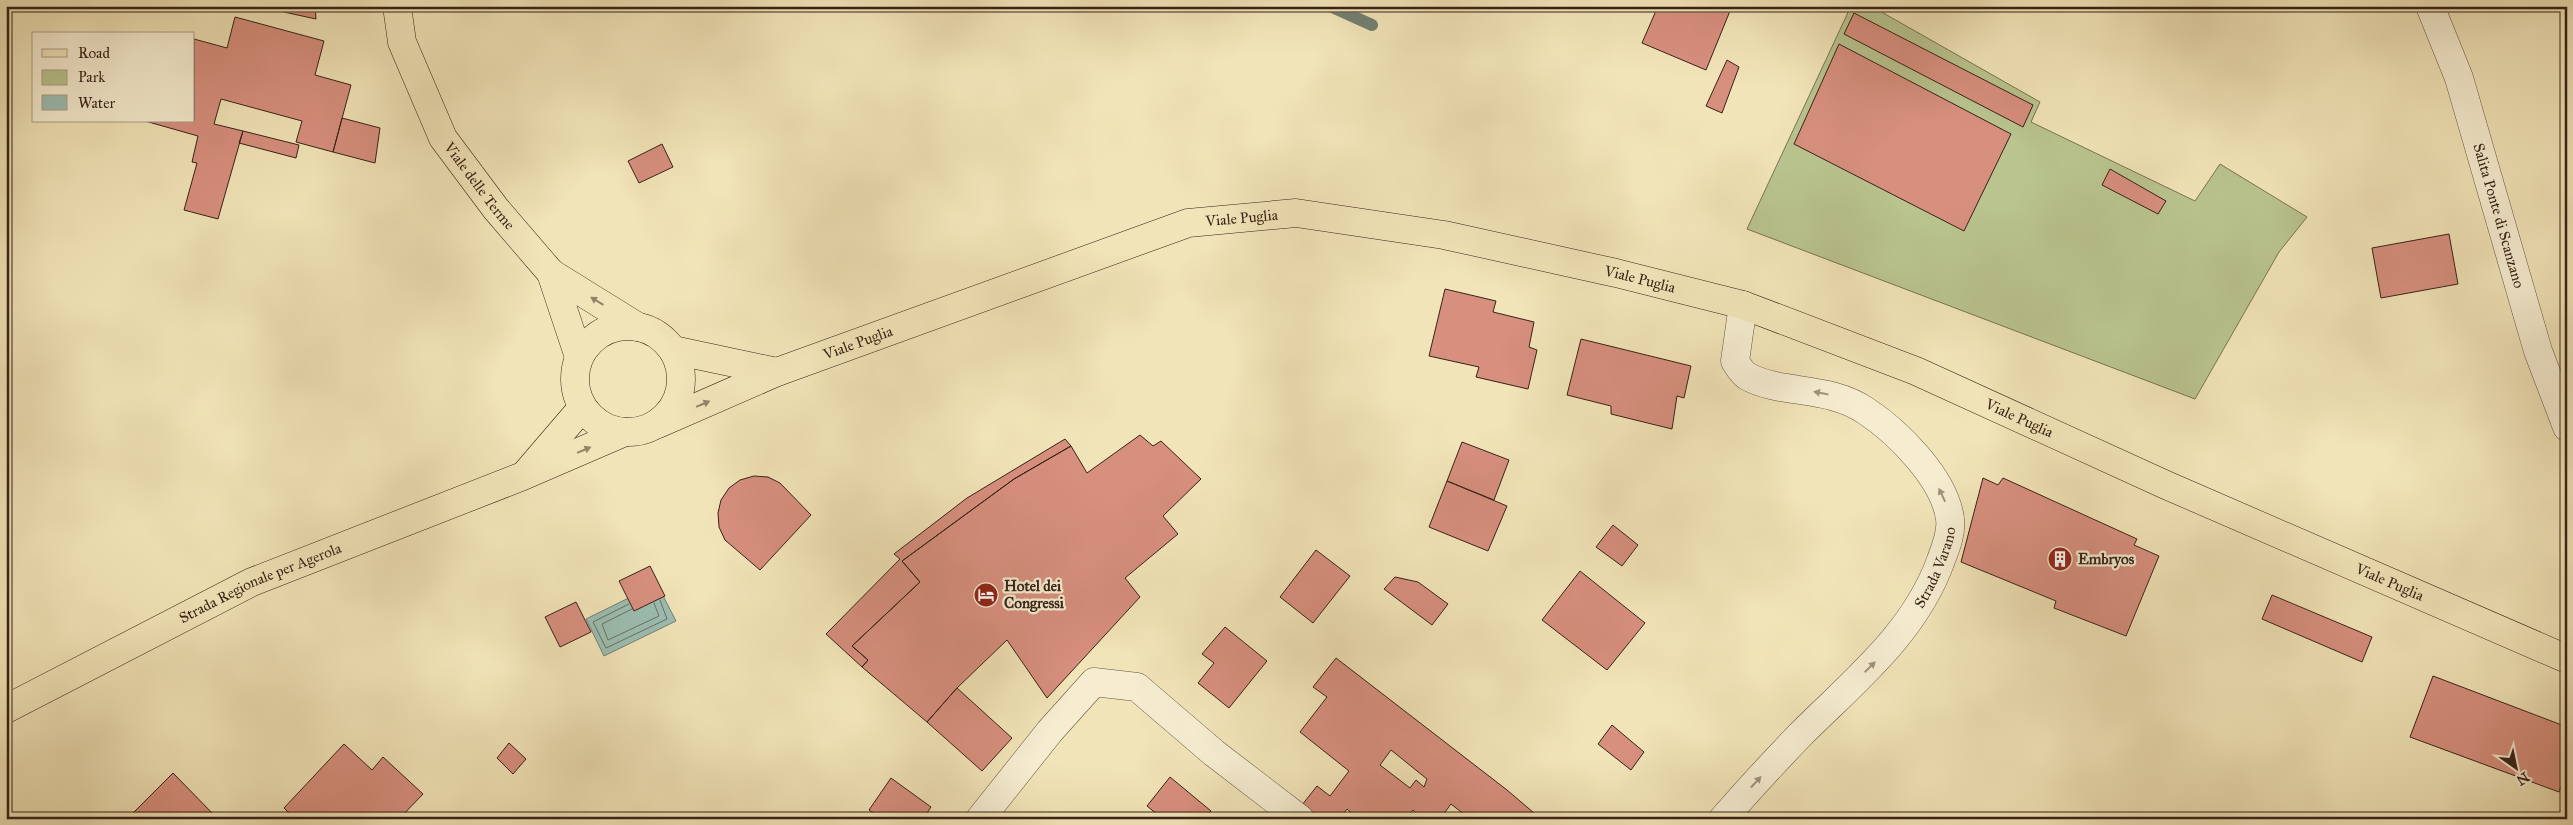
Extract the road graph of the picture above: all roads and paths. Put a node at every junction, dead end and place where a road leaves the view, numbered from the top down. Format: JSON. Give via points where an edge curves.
{"nodes":[{"id":1,"x":397,"y":6,"type":"edge"},
{"id":2,"x":2430,"y":6,"type":"edge"},
{"id":3,"x":551,"y":273,"type":"junction"},
{"id":4,"x":1743,"y":305,"type":"junction"},
{"id":5,"x":638,"y":327,"type":"junction"},
{"id":6,"x":673,"y":350,"type":"junction"},
{"id":7,"x":578,"y":358,"type":"junction"},
{"id":8,"x":777,"y":372,"type":"junction"},
{"id":9,"x":582,"y":408,"type":"junction"},
{"id":10,"x":658,"y":424,"type":"junction"},
{"id":11,"x":2567,"y":427,"type":"edge"},
{"id":12,"x":625,"y":432,"type":"junction"},
{"id":13,"x":524,"y":476,"type":"junction"},
{"id":14,"x":2567,"y":659,"type":"edge"},
{"id":15,"x":6,"y":709,"type":"edge"},
{"id":16,"x":980,"y":819,"type":"edge"},
{"id":17,"x":1300,"y":819,"type":"edge"},
{"id":18,"x":1723,"y":819,"type":"edge"}],
"edges":[{"from":1,"to":3,"type":"main road","name":"Viale delle Terme","via":[[402,42],[443,138],[496,209]]},
{"from":2,"to":11,"type":"street","name":"Salita Ponte di Scanzano","via":[[2459,78],[2538,351]]},
{"from":5,"to":3,"type":"main road","one_way":true},
{"from":3,"to":7,"type":"main road","name":"Viale delle Terme"},
{"from":4,"to":8,"type":"main road","name":"Viale Puglia","via":[[1444,235],[1296,213],[1188,223]]},
{"from":4,"to":14,"type":"main road","name":"Viale Puglia","via":[[1916,371],[2166,485]]},
{"from":18,"to":4,"type":"street","name":"Strada Varano","one_way":true,"via":[[1888,648],[1914,614],[1935,578],[1947,543],[1950,520],[1937,484],[1912,452],[1893,432],[1864,410],[1828,394],[1767,384],[1745,376],[1735,361]]},
{"from":5,"to":6,"type":"main road","via":[[655,333]]},
{"from":5,"to":7,"type":"main road","via":[[620,326],[602,332],[588,343]]},
{"from":6,"to":8,"type":"main road"},
{"from":6,"to":10,"type":"main road","via":[[682,379],[670,412]]},
{"from":7,"to":9,"type":"main road","via":[[574,374],[575,392]]},
{"from":10,"to":8,"type":"main road","name":"Viale Puglia","one_way":true},
{"from":9,"to":12,"type":"main road","via":[[608,429]]},
{"from":9,"to":13,"type":"main road"},
{"from":10,"to":12,"type":"main road","via":[[642,431]]},
{"from":13,"to":12,"type":"main road","name":"Strada Regionale per Agerola","one_way":true},
{"from":13,"to":15,"type":"main road","name":"Strada Regionale per Agerola","via":[[252,582]]},
{"from":16,"to":17,"type":"street","via":[[1050,730],[1094,682],[1137,687],[1214,753]]}]}
